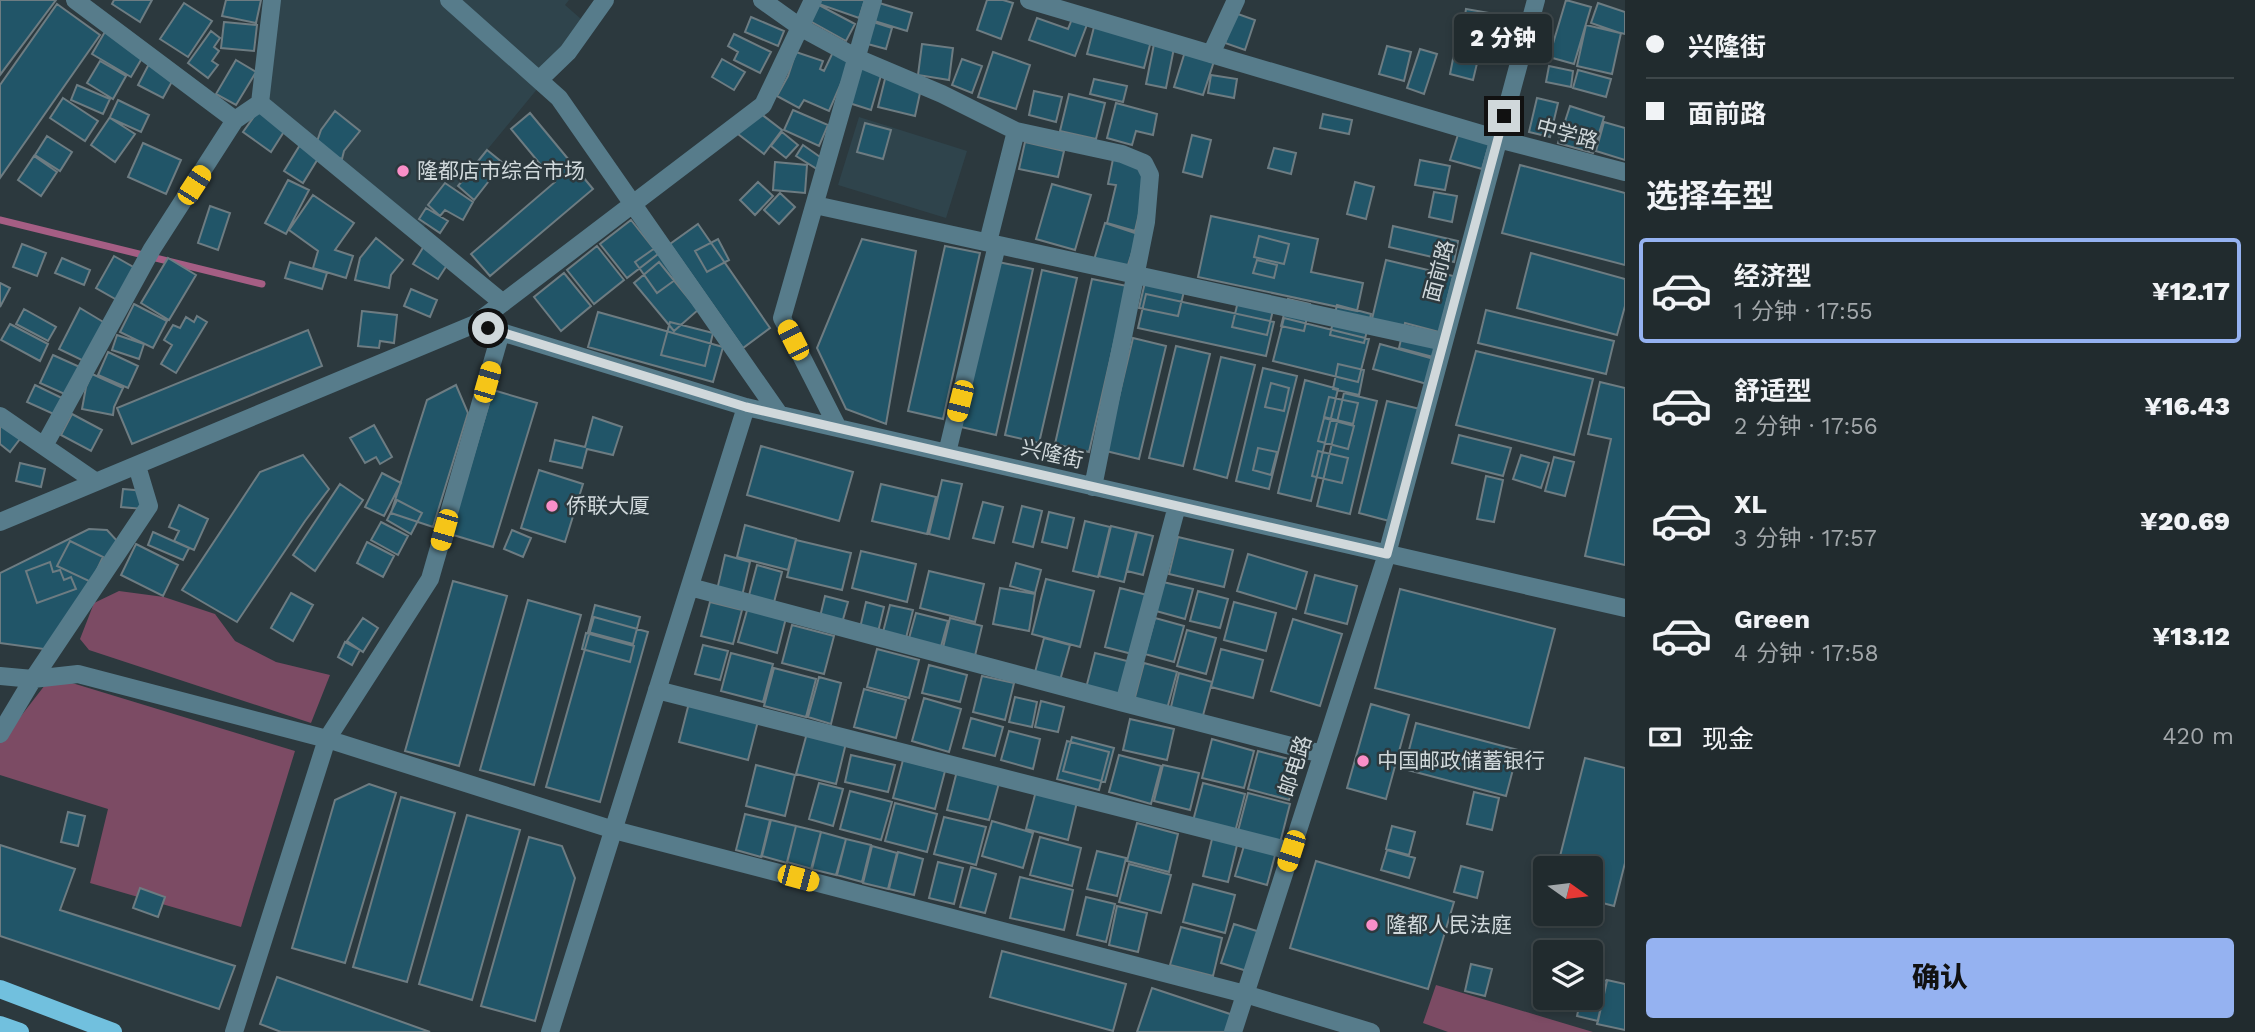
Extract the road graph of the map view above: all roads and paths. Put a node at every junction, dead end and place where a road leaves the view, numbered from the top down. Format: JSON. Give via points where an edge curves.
{"nodes":[{"id":1,"x":75,"y":0,"type":"edge"},
{"id":2,"x":271,"y":0,"type":"edge"},
{"id":3,"x":449,"y":0,"type":"edge"},
{"id":4,"x":605,"y":0,"type":"edge"},
{"id":5,"x":762,"y":0,"type":"edge"},
{"id":6,"x":813,"y":0,"type":"edge"},
{"id":7,"x":873,"y":0,"type":"edge"},
{"id":8,"x":1029,"y":0,"type":"edge"},
{"id":9,"x":1236,"y":0,"type":"edge"},
{"id":10,"x":1536,"y":0,"type":"edge"},
{"id":11,"x":800,"y":27,"type":"junction"},
{"id":12,"x":1211,"y":54,"type":"junction"},
{"id":13,"x":857,"y":58,"type":"junction"},
{"id":14,"x":539,"y":80,"type":"junction"},
{"id":15,"x":260,"y":103,"type":"junction"},
{"id":16,"x":235,"y":120,"type":"junction"},
{"id":17,"x":1016,"y":131,"type":"junction"},
{"id":18,"x":1498,"y":139,"type":"junction"},
{"id":19,"x":1625,"y":172,"type":"edge"},
{"id":20,"x":633,"y":204,"type":"junction"},
{"id":21,"x":815,"y":205,"type":"junction"},
{"id":22,"x":992,"y":243,"type":"junction"},
{"id":23,"x":1135,"y":275,"type":"junction"},
{"id":24,"x":503,"y":303,"type":"junction"},
{"id":25,"x":475,"y":324,"type":"junction"},
{"id":26,"x":501,"y":332,"type":"junction"},
{"id":27,"x":1444,"y":342,"type":"junction"},
{"id":28,"x":746,"y":407,"type":"junction"},
{"id":29,"x":779,"y":414,"type":"junction"},
{"id":30,"x":0,"y":416,"type":"edge"},
{"id":31,"x":838,"y":428,"type":"junction"},
{"id":32,"x":44,"y":446,"type":"junction"},
{"id":33,"x":947,"y":453,"type":"junction"},
{"id":34,"x":137,"y":466,"type":"junction"},
{"id":35,"x":96,"y":482,"type":"junction"},
{"id":36,"x":1093,"y":486,"type":"junction"},
{"id":37,"x":1177,"y":506,"type":"junction"},
{"id":38,"x":0,"y":522,"type":"edge"},
{"id":39,"x":1387,"y":554,"type":"junction"},
{"id":40,"x":690,"y":587,"type":"junction"},
{"id":41,"x":1625,"y":608,"type":"edge"},
{"id":42,"x":0,"y":676,"type":"edge"},
{"id":43,"x":33,"y":679,"type":"junction"},
{"id":44,"x":657,"y":691,"type":"junction"},
{"id":45,"x":1124,"y":703,"type":"junction"},
{"id":46,"x":0,"y":734,"type":"edge"},
{"id":47,"x":327,"y":739,"type":"junction"},
{"id":48,"x":1322,"y":754,"type":"junction"},
{"id":49,"x":614,"y":830,"type":"junction"},
{"id":50,"x":1291,"y":851,"type":"junction"},
{"id":51,"x":0,"y":989,"type":"edge"},
{"id":52,"x":1245,"y":994,"type":"junction"},
{"id":53,"x":0,"y":1025,"type":"edge"},
{"id":54,"x":20,"y":1032,"type":"edge"},
{"id":55,"x":113,"y":1032,"type":"edge"},
{"id":56,"x":234,"y":1032,"type":"edge"},
{"id":57,"x":550,"y":1032,"type":"edge"},
{"id":58,"x":1233,"y":1032,"type":"edge"},
{"id":59,"x":1371,"y":1032,"type":"edge"}],
"edges":[{"from":1,"to":16,"type":"street"},
{"from":2,"to":15,"type":"street"},
{"from":3,"to":14,"type":"street"},
{"from":4,"to":14,"type":"street","via":[[568,52]]},
{"from":5,"to":11,"type":"street"},
{"from":6,"to":11,"type":"street"},
{"from":7,"to":13,"type":"street"},
{"from":8,"to":12,"type":"street","name":"中学路"},
{"from":9,"to":12,"type":"street"},
{"from":10,"to":18,"type":"street","name":"面前路"},
{"from":11,"to":13,"type":"street"},
{"from":11,"to":20,"type":"street","via":[[763,105]]},
{"from":12,"to":18,"type":"street","name":"中学路"},
{"from":13,"to":17,"type":"street"},
{"from":13,"to":21,"type":"street"},
{"from":14,"to":20,"type":"street","via":[[559,99]]},
{"from":15,"to":16,"type":"street"},
{"from":15,"to":24,"type":"street"},
{"from":16,"to":32,"type":"street","via":[[148,257]]},
{"from":17,"to":22,"type":"street"},
{"from":17,"to":23,"type":"street","via":[[1144,163],[1150,174]]},
{"from":18,"to":19,"type":"street","name":"中学路"},
{"from":18,"to":27,"type":"street","name":"面前路"},
{"from":20,"to":24,"type":"street"},
{"from":20,"to":29,"type":"street"},
{"from":21,"to":22,"type":"street"},
{"from":21,"to":31,"type":"street","via":[[782,318]]},
{"from":22,"to":23,"type":"street"},
{"from":22,"to":33,"type":"street"},
{"from":23,"to":27,"type":"street"},
{"from":23,"to":36,"type":"street"},
{"from":24,"to":25,"type":"street"},
{"from":25,"to":26,"type":"street","name":"兴隆街"},
{"from":25,"to":34,"type":"street"},
{"from":26,"to":28,"type":"street","name":"兴隆街"},
{"from":26,"to":47,"type":"street","via":[[429,579]]},
{"from":27,"to":39,"type":"street","name":"面前路"},
{"from":28,"to":29,"type":"street","name":"兴隆街"},
{"from":28,"to":40,"type":"street"},
{"from":29,"to":31,"type":"street","name":"兴隆街"},
{"from":30,"to":32,"type":"street"},
{"from":31,"to":33,"type":"street","name":"兴隆街"},
{"from":32,"to":35,"type":"street"},
{"from":33,"to":36,"type":"street","name":"兴隆街"},
{"from":34,"to":35,"type":"street"},
{"from":34,"to":43,"type":"street","via":[[149,506]]},
{"from":35,"to":38,"type":"street"},
{"from":36,"to":37,"type":"street","name":"兴隆街"},
{"from":37,"to":39,"type":"street","name":"兴隆街"},
{"from":37,"to":45,"type":"street"},
{"from":39,"to":41,"type":"street","name":"兴隆街"},
{"from":39,"to":48,"type":"street","name":"邮电路"},
{"from":40,"to":44,"type":"street"},
{"from":40,"to":45,"type":"street"},
{"from":42,"to":43,"type":"street"},
{"from":43,"to":46,"type":"street"},
{"from":43,"to":47,"type":"street","via":[[78,674]]},
{"from":44,"to":49,"type":"street"},
{"from":44,"to":50,"type":"street"},
{"from":45,"to":48,"type":"street"},
{"from":47,"to":49,"type":"street"},
{"from":47,"to":56,"type":"street"},
{"from":48,"to":50,"type":"street","name":"邮电路"},
{"from":49,"to":52,"type":"street"},
{"from":49,"to":57,"type":"street"},
{"from":50,"to":52,"type":"street","name":"邮电路"},
{"from":51,"to":55,"type":"main road"},
{"from":52,"to":58,"type":"street","name":"邮电路"},
{"from":52,"to":59,"type":"street"},
{"from":53,"to":54,"type":"main road"}]}
